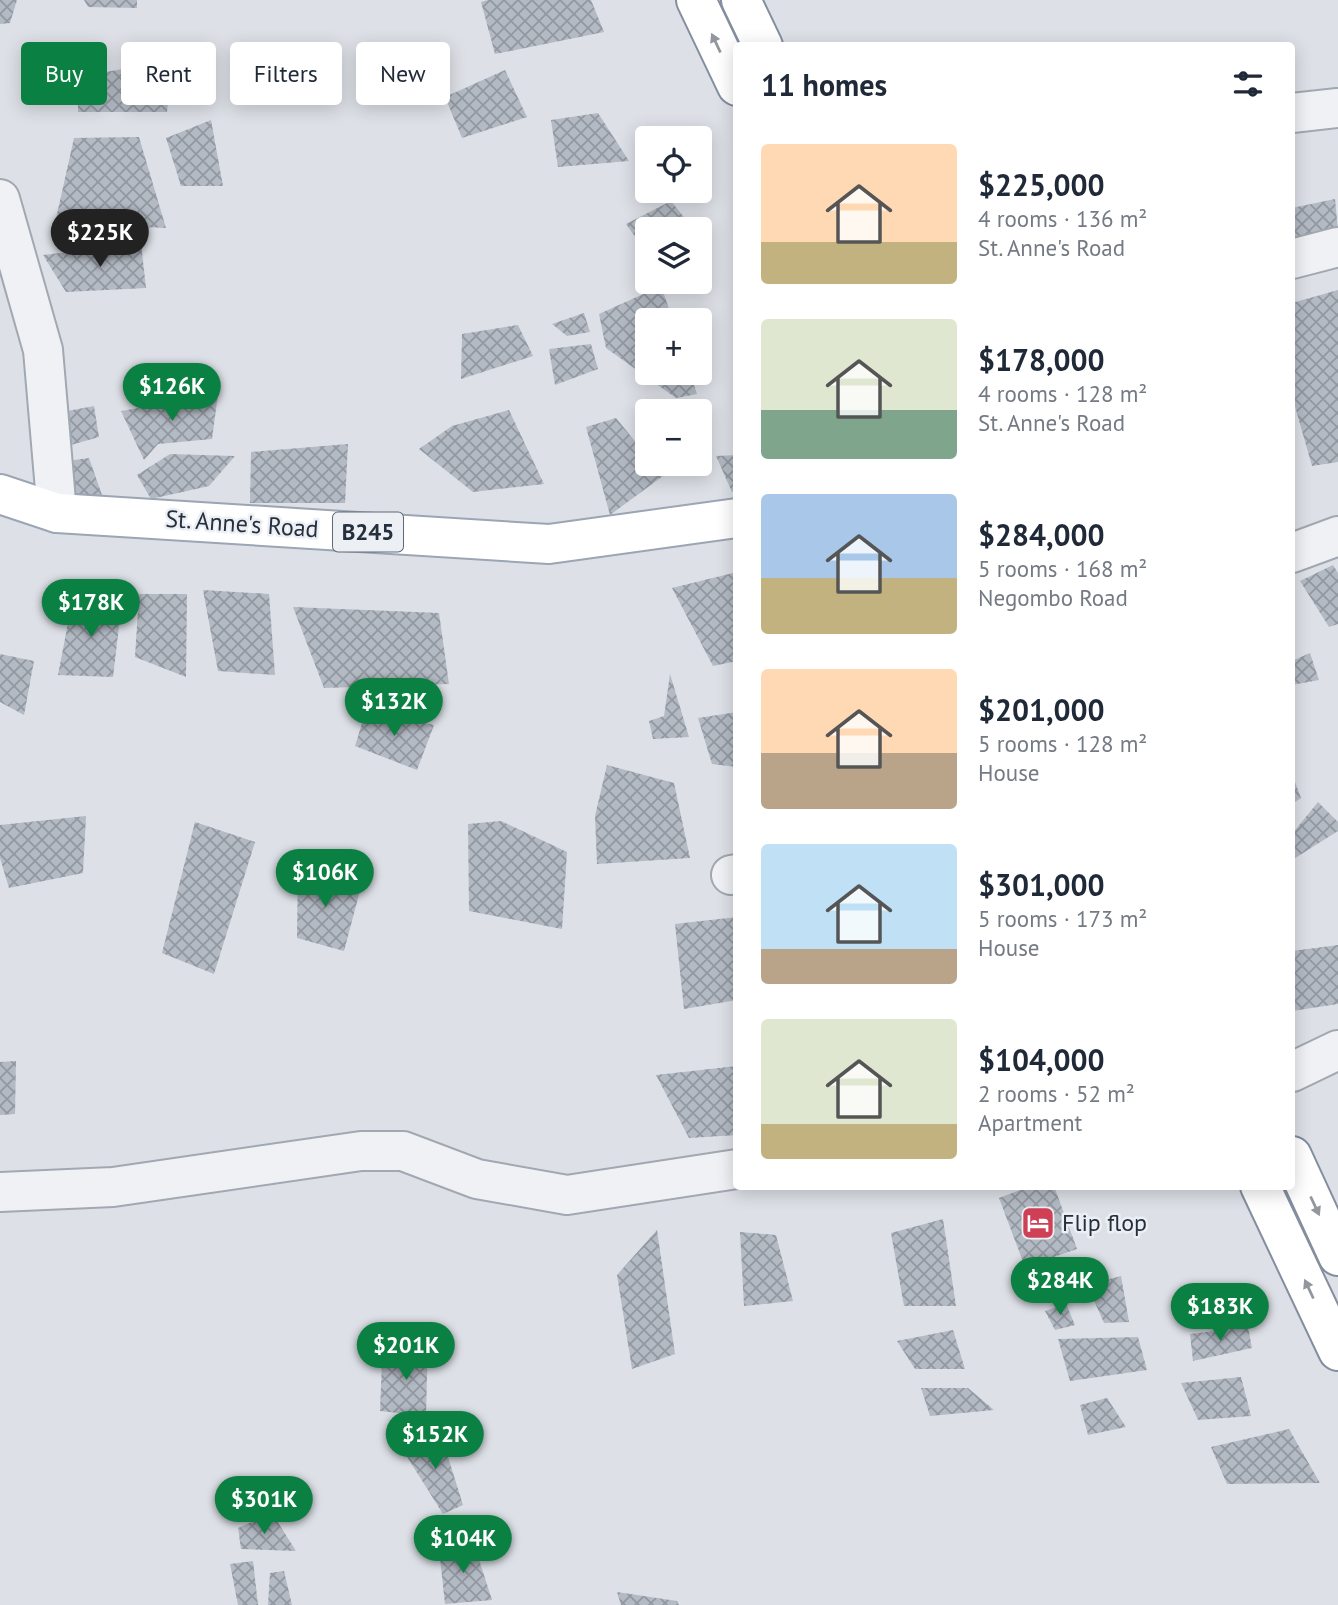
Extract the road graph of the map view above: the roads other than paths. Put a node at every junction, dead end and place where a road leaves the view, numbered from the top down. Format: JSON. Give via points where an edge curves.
{"nodes":[{"id":1,"x":696,"y":0,"type":"edge"},
{"id":2,"x":741,"y":0,"type":"edge"},
{"id":3,"x":761,"y":42,"type":"edge"},
{"id":4,"x":733,"y":78,"type":"edge"},
{"id":5,"x":1338,"y":108,"type":"edge"},
{"id":6,"x":1295,"y":113,"type":"edge"},
{"id":7,"x":0,"y":199,"type":"edge"},
{"id":8,"x":1338,"y":247,"type":"edge"},
{"id":9,"x":1295,"y":259,"type":"edge"},
{"id":10,"x":0,"y":494,"type":"edge"},
{"id":11,"x":57,"y":513,"type":"junction"},
{"id":12,"x":733,"y":519,"type":"edge"},
{"id":13,"x":1338,"y":536,"type":"edge"},
{"id":14,"x":1295,"y":552,"type":"edge"},
{"id":15,"x":1338,"y":1050,"type":"edge"},
{"id":16,"x":1295,"y":1071,"type":"edge"},
{"id":17,"x":1295,"y":1163,"type":"edge"},
{"id":18,"x":733,"y":1170,"type":"edge"},
{"id":19,"x":1262,"y":1190,"type":"edge"},
{"id":20,"x":0,"y":1192,"type":"edge"},
{"id":21,"x":1338,"y":1256,"type":"edge"},
{"id":22,"x":1338,"y":1351,"type":"edge"}],
"edges":[{"from":4,"to":1,"type":"main road","one_way":true},
{"from":2,"to":3,"type":"main road"},
{"from":5,"to":6,"type":"street"},
{"from":7,"to":11,"type":"street","via":[[43,349]]},
{"from":8,"to":9,"type":"street"},
{"from":10,"to":11,"type":"main road","name":"St. Anne's Road","number":"B245"},
{"from":11,"to":12,"type":"main road","name":"St. Anne's Road","number":"B245","via":[[550,544]]},
{"from":13,"to":14,"type":"street"},
{"from":15,"to":16,"type":"street"},
{"from":17,"to":21,"type":"main road","one_way":true},
{"from":18,"to":20,"type":"street","via":[[567,1195],[477,1179],[403,1151],[361,1151],[113,1187]]},
{"from":22,"to":19,"type":"main road","one_way":true}]}
